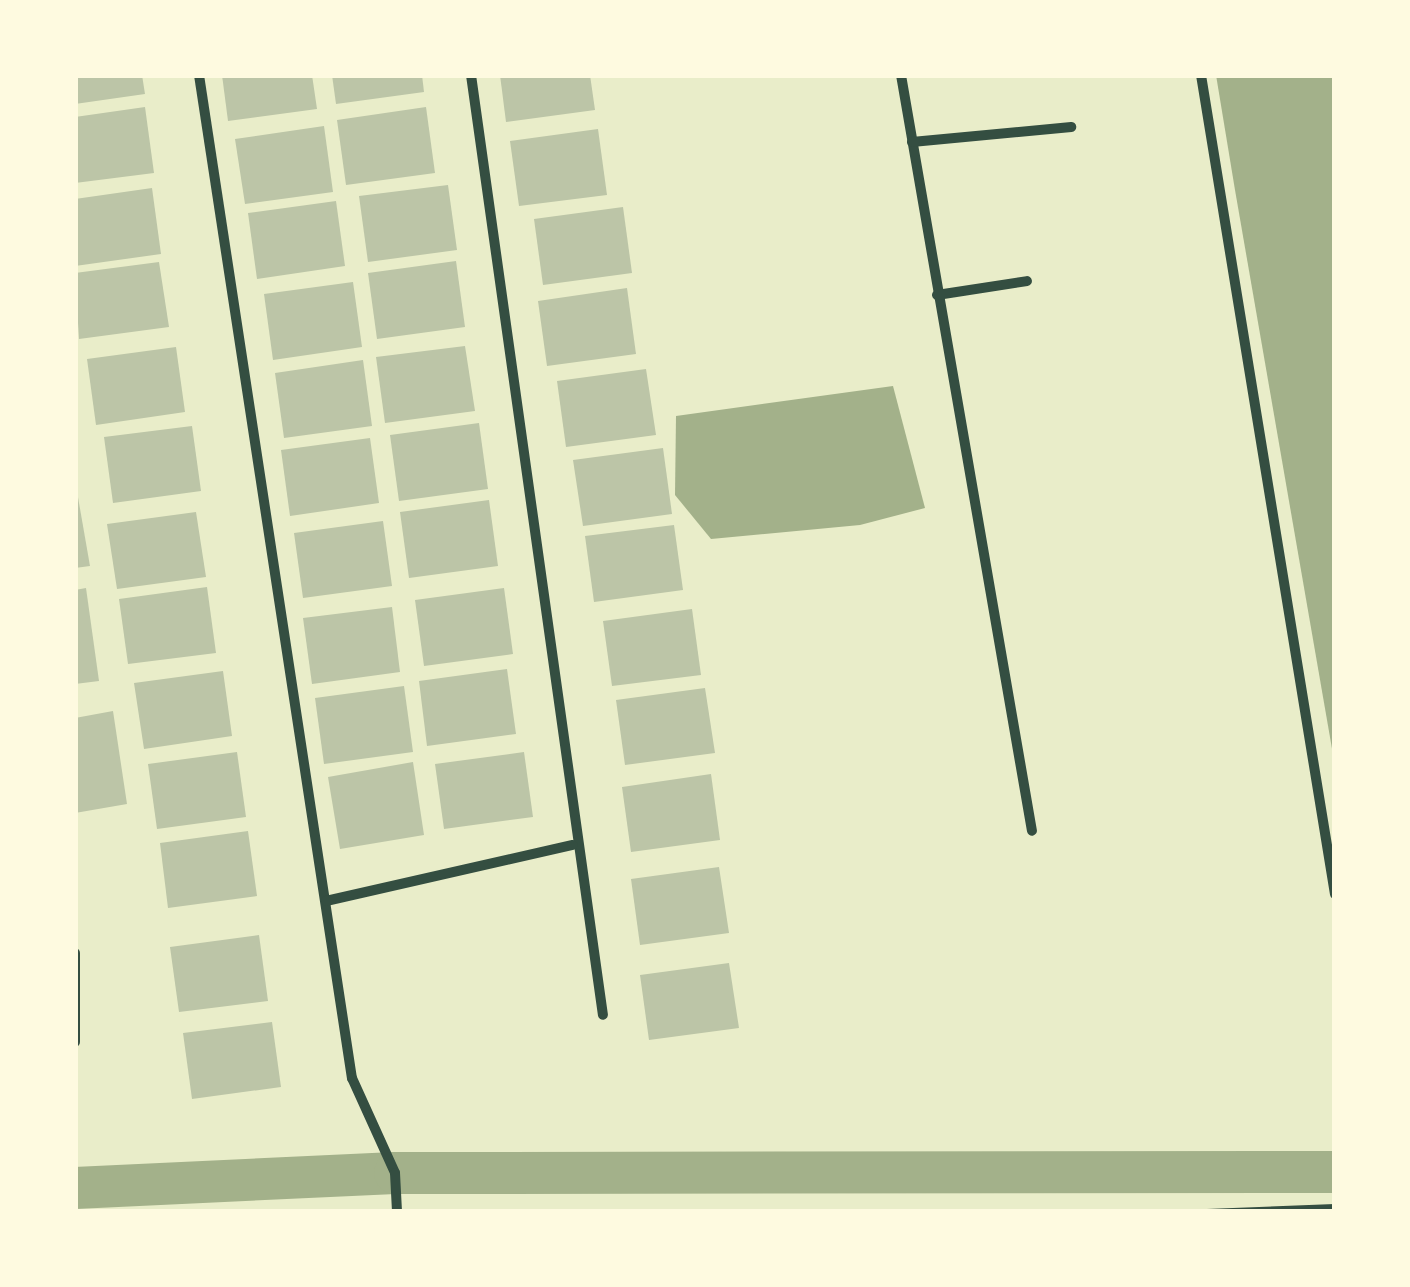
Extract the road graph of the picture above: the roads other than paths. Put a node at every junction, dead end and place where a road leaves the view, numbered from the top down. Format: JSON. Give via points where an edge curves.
{"nodes":[{"id":1,"x":199,"y":75,"type":"edge"},
{"id":2,"x":471,"y":75,"type":"edge"},
{"id":3,"x":901,"y":75,"type":"edge"},
{"id":4,"x":1202,"y":75,"type":"edge"},
{"id":5,"x":1071,"y":127,"type":"dead end"},
{"id":6,"x":912,"y":142,"type":"junction"},
{"id":7,"x":1027,"y":281,"type":"dead end"},
{"id":8,"x":937,"y":295,"type":"junction"},
{"id":9,"x":1032,"y":831,"type":"dead end"},
{"id":10,"x":573,"y":845,"type":"junction"},
{"id":11,"x":1335,"y":894,"type":"edge"},
{"id":12,"x":326,"y":902,"type":"junction"},
{"id":13,"x":75,"y":953,"type":"edge"},
{"id":14,"x":603,"y":1015,"type":"dead end"},
{"id":15,"x":75,"y":1042,"type":"edge"},
{"id":16,"x":397,"y":1212,"type":"edge"}],
"edges":[{"from":1,"to":12,"type":"street"},
{"from":2,"to":10,"type":"street"},
{"from":3,"to":6,"type":"street"},
{"from":4,"to":11,"type":"street"},
{"from":5,"to":6,"type":"street"},
{"from":6,"to":8,"type":"street"},
{"from":7,"to":8,"type":"street"},
{"from":8,"to":9,"type":"street"},
{"from":10,"to":12,"type":"street"},
{"from":10,"to":14,"type":"street"},
{"from":12,"to":16,"type":"street","via":[[352,1078],[396,1174]]},
{"from":13,"to":15,"type":"street"}]}
